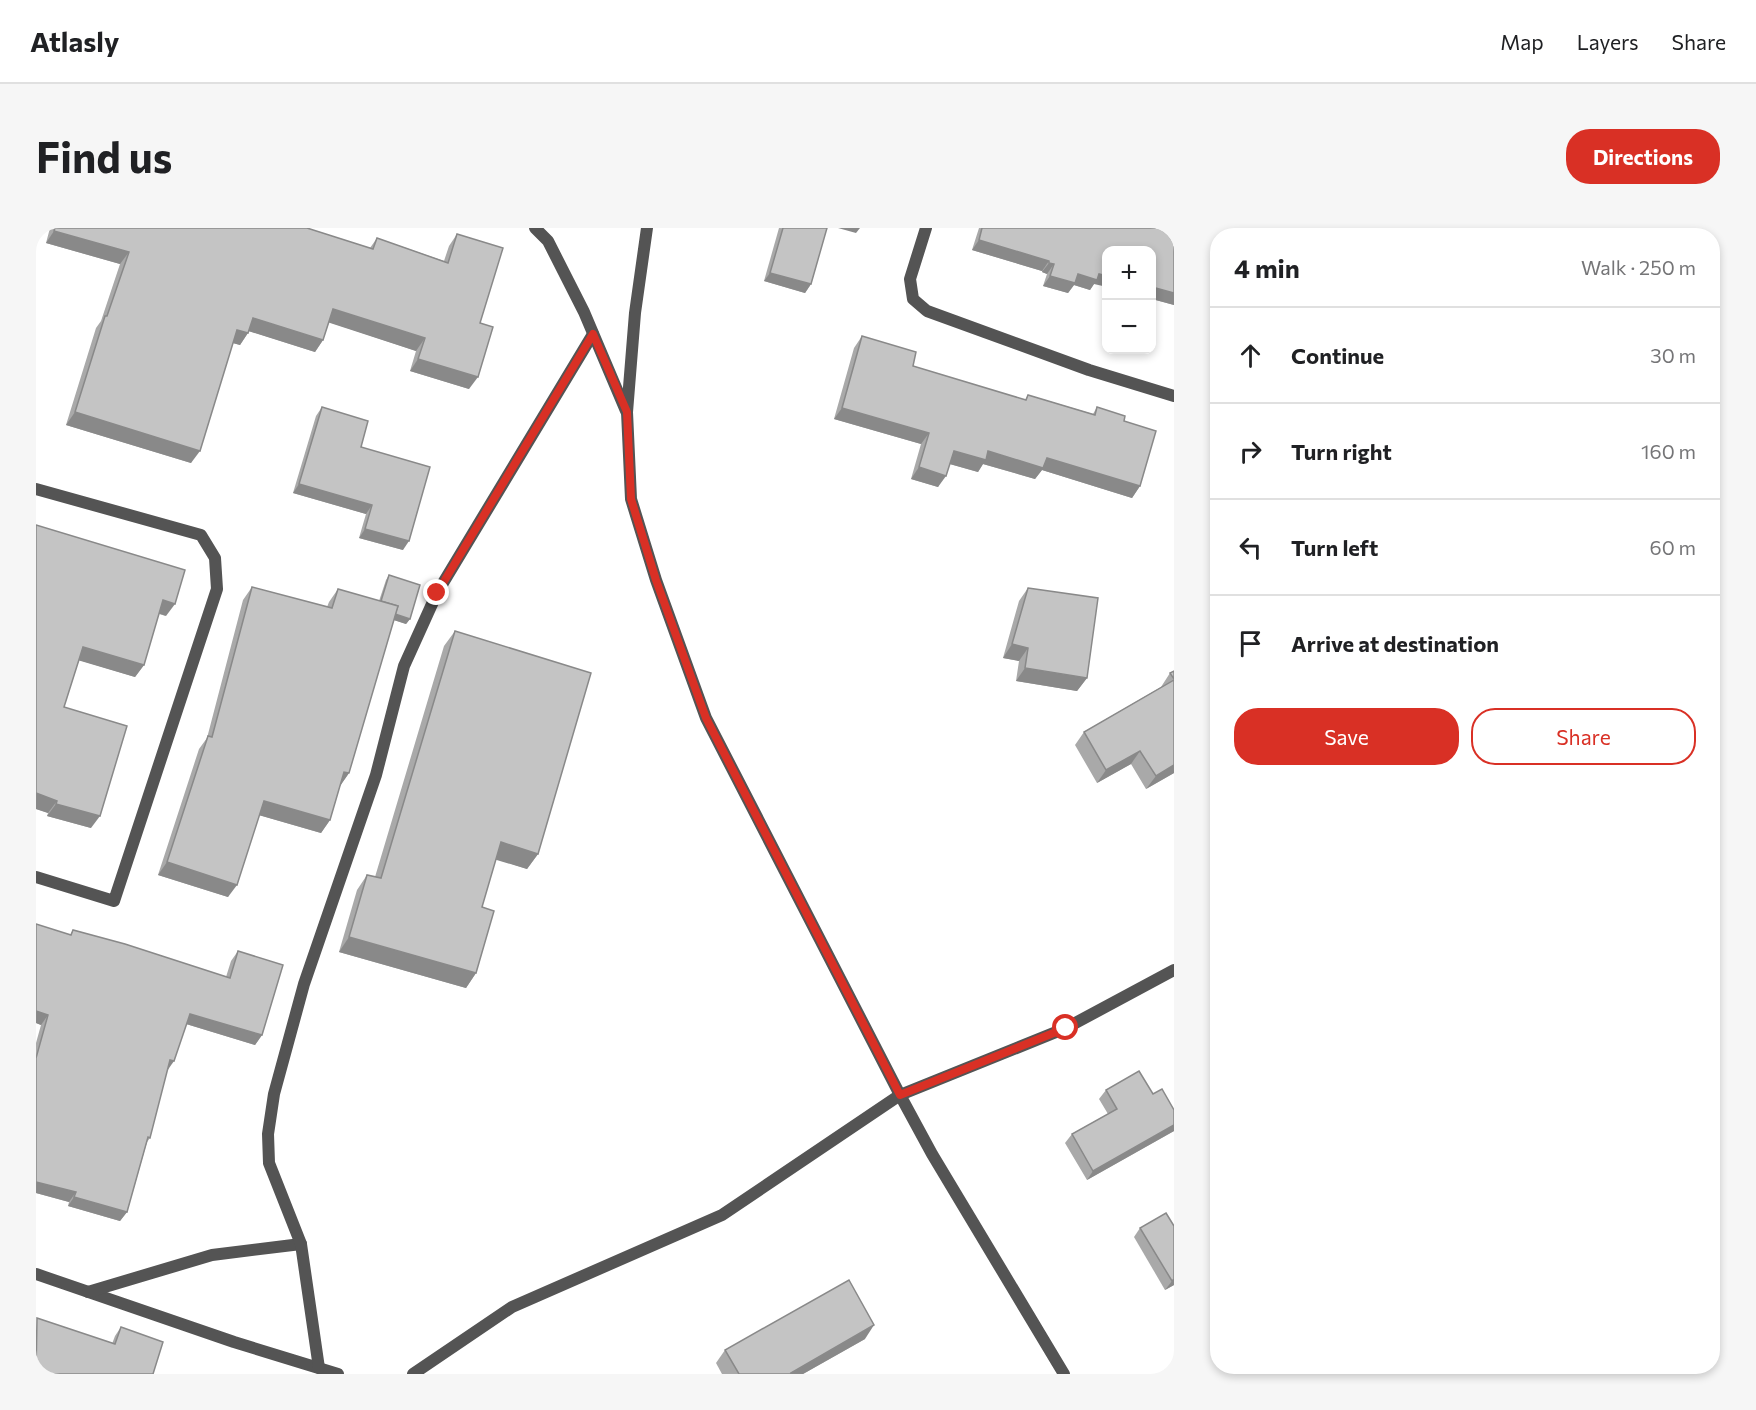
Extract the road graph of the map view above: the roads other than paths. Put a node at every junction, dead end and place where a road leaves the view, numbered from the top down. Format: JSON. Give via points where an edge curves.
{"nodes":[{"id":1,"x":535,"y":228,"type":"edge"},
{"id":2,"x":647,"y":228,"type":"edge"},
{"id":3,"x":926,"y":228,"type":"edge"},
{"id":4,"x":593,"y":334,"type":"junction"},
{"id":5,"x":1174,"y":396,"type":"edge"},
{"id":6,"x":627,"y":412,"type":"junction"},
{"id":7,"x":36,"y":489,"type":"edge"},
{"id":8,"x":36,"y":878,"type":"edge"},
{"id":9,"x":1174,"y":969,"type":"edge"},
{"id":10,"x":900,"y":1095,"type":"junction"},
{"id":11,"x":301,"y":1244,"type":"junction"},
{"id":12,"x":36,"y":1274,"type":"edge"},
{"id":13,"x":88,"y":1292,"type":"junction"},
{"id":14,"x":319,"y":1368,"type":"junction"},
{"id":15,"x":338,"y":1374,"type":"edge"},
{"id":16,"x":413,"y":1374,"type":"edge"},
{"id":17,"x":1064,"y":1374,"type":"edge"}],
"edges":[{"from":1,"to":4,"type":"street","via":[[548,241]]},
{"from":2,"to":6,"type":"street"},
{"from":3,"to":5,"type":"street","via":[[910,279],[913,299],[927,311],[1089,370]]},
{"from":4,"to":6,"type":"street"},
{"from":4,"to":11,"type":"street","via":[[437,593],[404,666],[376,775],[304,984],[274,1094],[268,1134],[269,1163]]},
{"from":6,"to":10,"type":"street","via":[[631,499],[706,718]]},
{"from":7,"to":8,"type":"street","via":[[201,535],[215,558],[217,589],[114,901]]},
{"from":9,"to":10,"type":"street","via":[[1066,1028]]},
{"from":10,"to":16,"type":"street","via":[[722,1215],[512,1307]]},
{"from":10,"to":17,"type":"street"},
{"from":11,"to":13,"type":"street","via":[[212,1255]]},
{"from":11,"to":14,"type":"street"},
{"from":12,"to":13,"type":"street"},
{"from":13,"to":14,"type":"street"},
{"from":14,"to":15,"type":"street"}]}
